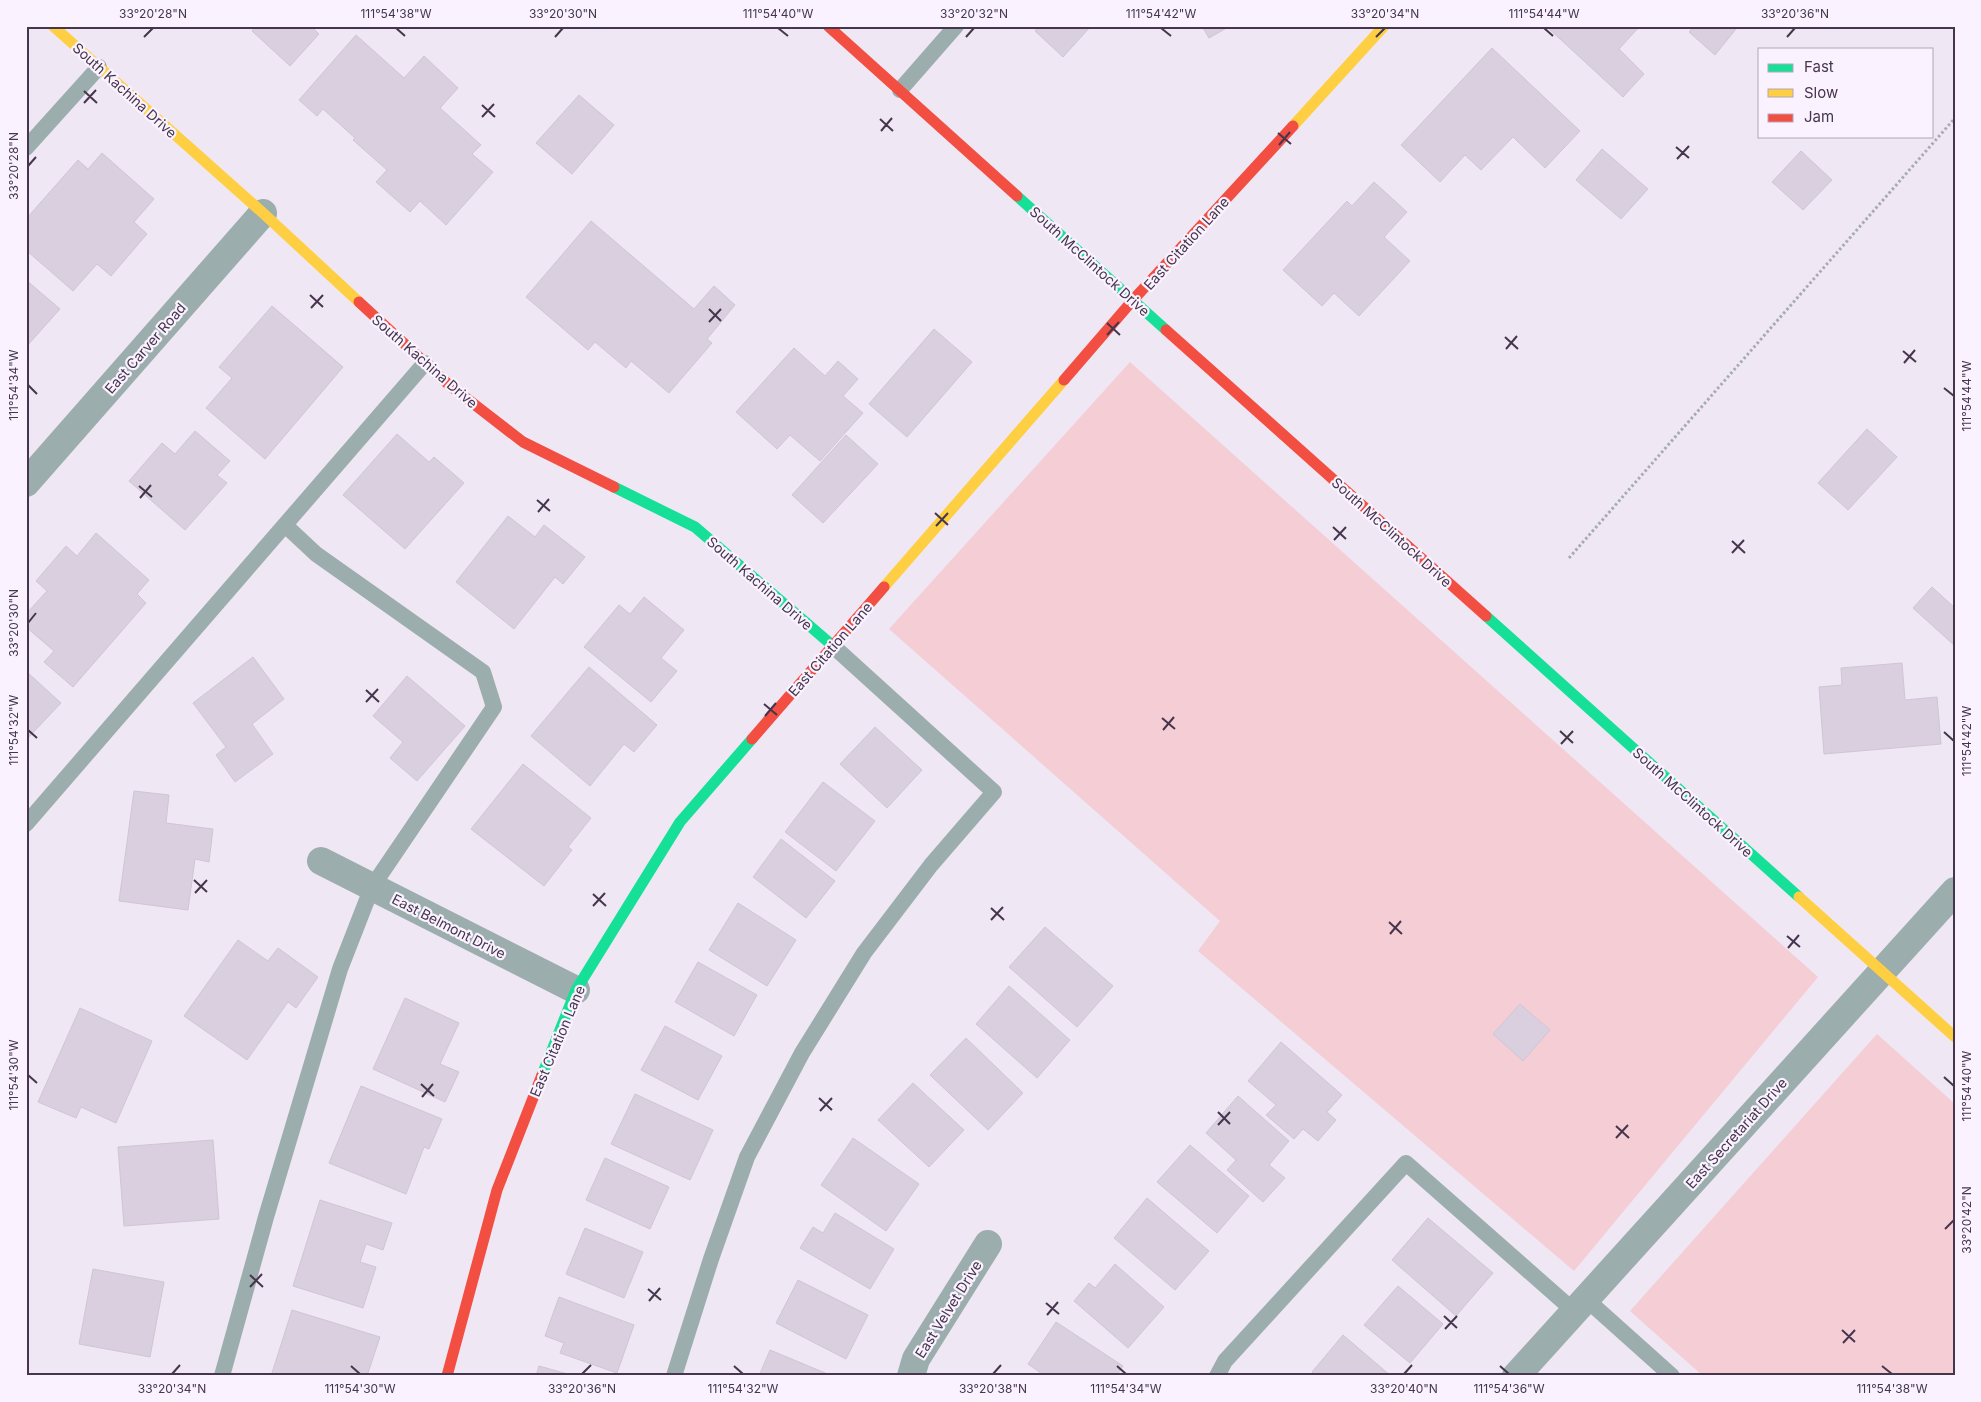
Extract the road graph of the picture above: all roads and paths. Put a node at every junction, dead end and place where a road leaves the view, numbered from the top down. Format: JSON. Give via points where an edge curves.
{"nodes":[{"id":1,"x":53,"y":26,"type":"edge"},
{"id":2,"x":828,"y":26,"type":"edge"},
{"id":3,"x":956,"y":26,"type":"edge"},
{"id":4,"x":1384,"y":26,"type":"edge"},
{"id":5,"x":99,"y":67,"type":"junction"},
{"id":6,"x":900,"y":90,"type":"junction"},
{"id":7,"x":1955,"y":118,"type":"edge"},
{"id":8,"x":26,"y":148,"type":"edge"},
{"id":9,"x":263,"y":212,"type":"junction"},
{"id":10,"x":1133,"y":300,"type":"junction"},
{"id":11,"x":425,"y":363,"type":"junction"},
{"id":12,"x":26,"y":483,"type":"edge"},
{"id":13,"x":285,"y":525,"type":"junction"},
{"id":14,"x":1569,"y":558,"type":"dead end"},
{"id":15,"x":833,"y":646,"type":"junction"},
{"id":16,"x":26,"y":824,"type":"edge"},
{"id":17,"x":321,"y":861,"type":"dead end"},
{"id":18,"x":372,"y":887,"type":"junction"},
{"id":19,"x":1955,"y":891,"type":"edge"},
{"id":20,"x":1882,"y":971,"type":"junction"},
{"id":21,"x":576,"y":990,"type":"junction"},
{"id":22,"x":1955,"y":1037,"type":"edge"},
{"id":23,"x":988,"y":1244,"type":"dead end"},
{"id":24,"x":1580,"y":1305,"type":"junction"},
{"id":25,"x":222,"y":1376,"type":"edge"},
{"id":26,"x":447,"y":1376,"type":"edge"},
{"id":27,"x":674,"y":1376,"type":"edge"},
{"id":28,"x":911,"y":1376,"type":"edge"},
{"id":29,"x":1217,"y":1376,"type":"edge"},
{"id":30,"x":1516,"y":1376,"type":"edge"},
{"id":31,"x":1672,"y":1376,"type":"edge"}],
"edges":[{"from":1,"to":5,"type":"street","name":"South Kachina Drive"},
{"from":2,"to":6,"type":"street","name":"South McClintock Drive"},
{"from":3,"to":6,"type":"lane"},
{"from":4,"to":10,"type":"street","name":"East Citation Lane"},
{"from":5,"to":8,"type":"lane"},
{"from":5,"to":9,"type":"street","name":"South Kachina Drive"},
{"from":6,"to":10,"type":"street","name":"South McClintock Drive"},
{"from":7,"to":14,"type":"path"},
{"from":9,"to":11,"type":"street","name":"South Kachina Drive"},
{"from":9,"to":12,"type":"street","name":"East Carver Road"},
{"from":10,"to":15,"type":"street","name":"East Citation Lane"},
{"from":10,"to":20,"type":"street","name":"South McClintock Drive"},
{"from":11,"to":13,"type":"lane"},
{"from":11,"to":15,"type":"street","name":"South Kachina Drive","via":[[523,442],[695,527]]},
{"from":13,"to":16,"type":"lane"},
{"from":13,"to":18,"type":"lane","via":[[316,554],[483,672],[494,707]]},
{"from":15,"to":21,"type":"street","name":"East Citation Lane","via":[[680,822]]},
{"from":15,"to":27,"type":"lane","via":[[994,792],[931,865],[864,952],[802,1053],[747,1157]]},
{"from":17,"to":18,"type":"street","name":"East Belmont Drive"},
{"from":18,"to":21,"type":"street","name":"East Belmont Drive"},
{"from":18,"to":25,"type":"lane","via":[[340,969]]},
{"from":19,"to":20,"type":"street","name":"East Secretariat Drive"},
{"from":20,"to":22,"type":"street","name":"South McClintock Drive"},
{"from":20,"to":24,"type":"street","name":"East Secretariat Drive"},
{"from":21,"to":26,"type":"street","name":"East Citation Lane","via":[[497,1190]]},
{"from":23,"to":28,"type":"street","name":"East Velvet Drive","via":[[916,1359]]},
{"from":24,"to":29,"type":"lane","via":[[1406,1162],[1225,1361]]},
{"from":24,"to":30,"type":"street","name":"East Secretariat Drive"},
{"from":24,"to":31,"type":"lane"}]}
